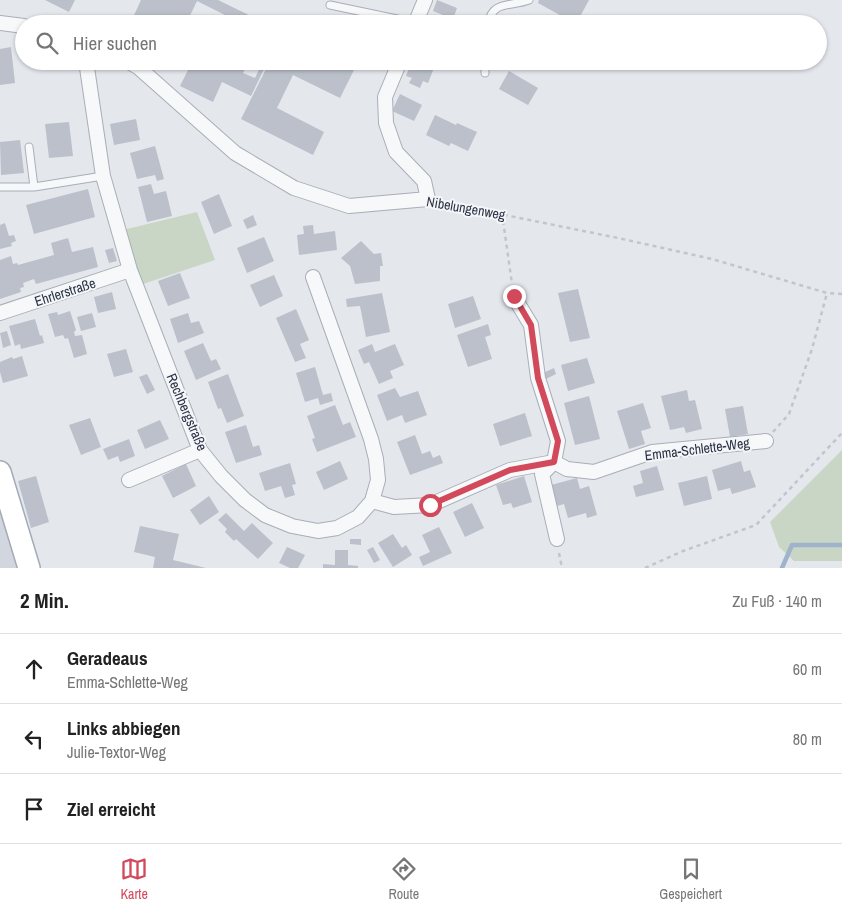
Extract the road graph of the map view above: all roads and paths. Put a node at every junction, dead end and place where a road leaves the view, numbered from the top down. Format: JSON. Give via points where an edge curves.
{"nodes":[{"id":1,"x":425,"y":0,"type":"edge"},
{"id":2,"x":529,"y":0,"type":"edge"},
{"id":3,"x":330,"y":5,"type":"dead end"},
{"id":4,"x":377,"y":15,"type":"edge"},
{"id":5,"x":418,"y":15,"type":"edge"},
{"id":6,"x":490,"y":15,"type":"edge"},
{"id":7,"x":0,"y":23,"type":"edge"},
{"id":8,"x":15,"y":25,"type":"edge"},
{"id":9,"x":87,"y":70,"type":"edge"},
{"id":10,"x":142,"y":70,"type":"edge"},
{"id":11,"x":396,"y":70,"type":"edge"},
{"id":12,"x":29,"y":147,"type":"dead end"},
{"id":13,"x":103,"y":176,"type":"junction"},
{"id":14,"x":0,"y":187,"type":"edge"},
{"id":15,"x":34,"y":187,"type":"junction"},
{"id":16,"x":428,"y":199,"type":"junction"},
{"id":17,"x":502,"y":213,"type":"junction"},
{"id":18,"x":130,"y":270,"type":"junction"},
{"id":19,"x":313,"y":277,"type":"dead end"},
{"id":20,"x":827,"y":293,"type":"junction"},
{"id":21,"x":842,"y":294,"type":"edge"},
{"id":22,"x":514,"y":296,"type":"joint"},
{"id":23,"x":0,"y":313,"type":"edge"},
{"id":24,"x":842,"y":433,"type":"edge"},
{"id":25,"x":766,"y":441,"type":"joint"},
{"id":26,"x":200,"y":450,"type":"junction"},
{"id":27,"x":554,"y":462,"type":"junction"},
{"id":28,"x":0,"y":472,"type":"edge"},
{"id":29,"x":129,"y":480,"type":"dead end"},
{"id":30,"x":372,"y":501,"type":"junction"},
{"id":31,"x":557,"y":539,"type":"dead end"},
{"id":32,"x":29,"y":568,"type":"edge"},
{"id":33,"x":645,"y":568,"type":"edge"}],
"edges":[{"from":1,"to":5,"type":"street"},
{"from":2,"to":6,"type":"lane","via":[[506,3],[495,8]]},
{"from":3,"to":4,"type":"lane"},
{"from":7,"to":8,"type":"street"},
{"from":9,"to":13,"type":"street","name":"Rechbergstraße"},
{"from":10,"to":16,"type":"street","name":"Nibelungenweg","via":[[235,153],[294,188],[349,206]]},
{"from":11,"to":16,"type":"street","via":[[385,97],[386,124],[396,152],[424,180]]},
{"from":12,"to":15,"type":"lane"},
{"from":13,"to":15,"type":"lane"},
{"from":13,"to":18,"type":"street","name":"Rechbergstraße"},
{"from":14,"to":15,"type":"lane"},
{"from":16,"to":17,"type":"path","name":"Nibelungenweg"},
{"from":17,"to":20,"type":"path","name":"Nibelungenweg","via":[[712,259]]},
{"from":17,"to":22,"type":"path"},
{"from":18,"to":23,"type":"street","name":"Ehrlerstraße"},
{"from":18,"to":26,"type":"street","name":"Rechbergstraße"},
{"from":19,"to":30,"type":"street","via":[[372,439],[378,480]]},
{"from":20,"to":21,"type":"path","name":"Nibelungenweg"},
{"from":20,"to":25,"type":"path","via":[[789,414]]},
{"from":22,"to":27,"type":"street","via":[[531,325],[538,378],[558,441]]},
{"from":24,"to":33,"type":"path","via":[[756,525]]},
{"from":25,"to":27,"type":"street","name":"Emma-Schlette-Weg","via":[[652,452],[594,472]]},
{"from":26,"to":29,"type":"street"},
{"from":26,"to":30,"type":"street","name":"Rechbergstraße","via":[[245,500],[265,515],[292,526],[318,531],[337,528],[358,517]]},
{"from":27,"to":30,"type":"street","name":"Emma-Schlette-Weg","via":[[510,470],[430,505],[394,507]]},
{"from":27,"to":31,"type":"street","via":[[542,474]]},
{"from":28,"to":32,"type":"main road"}]}
